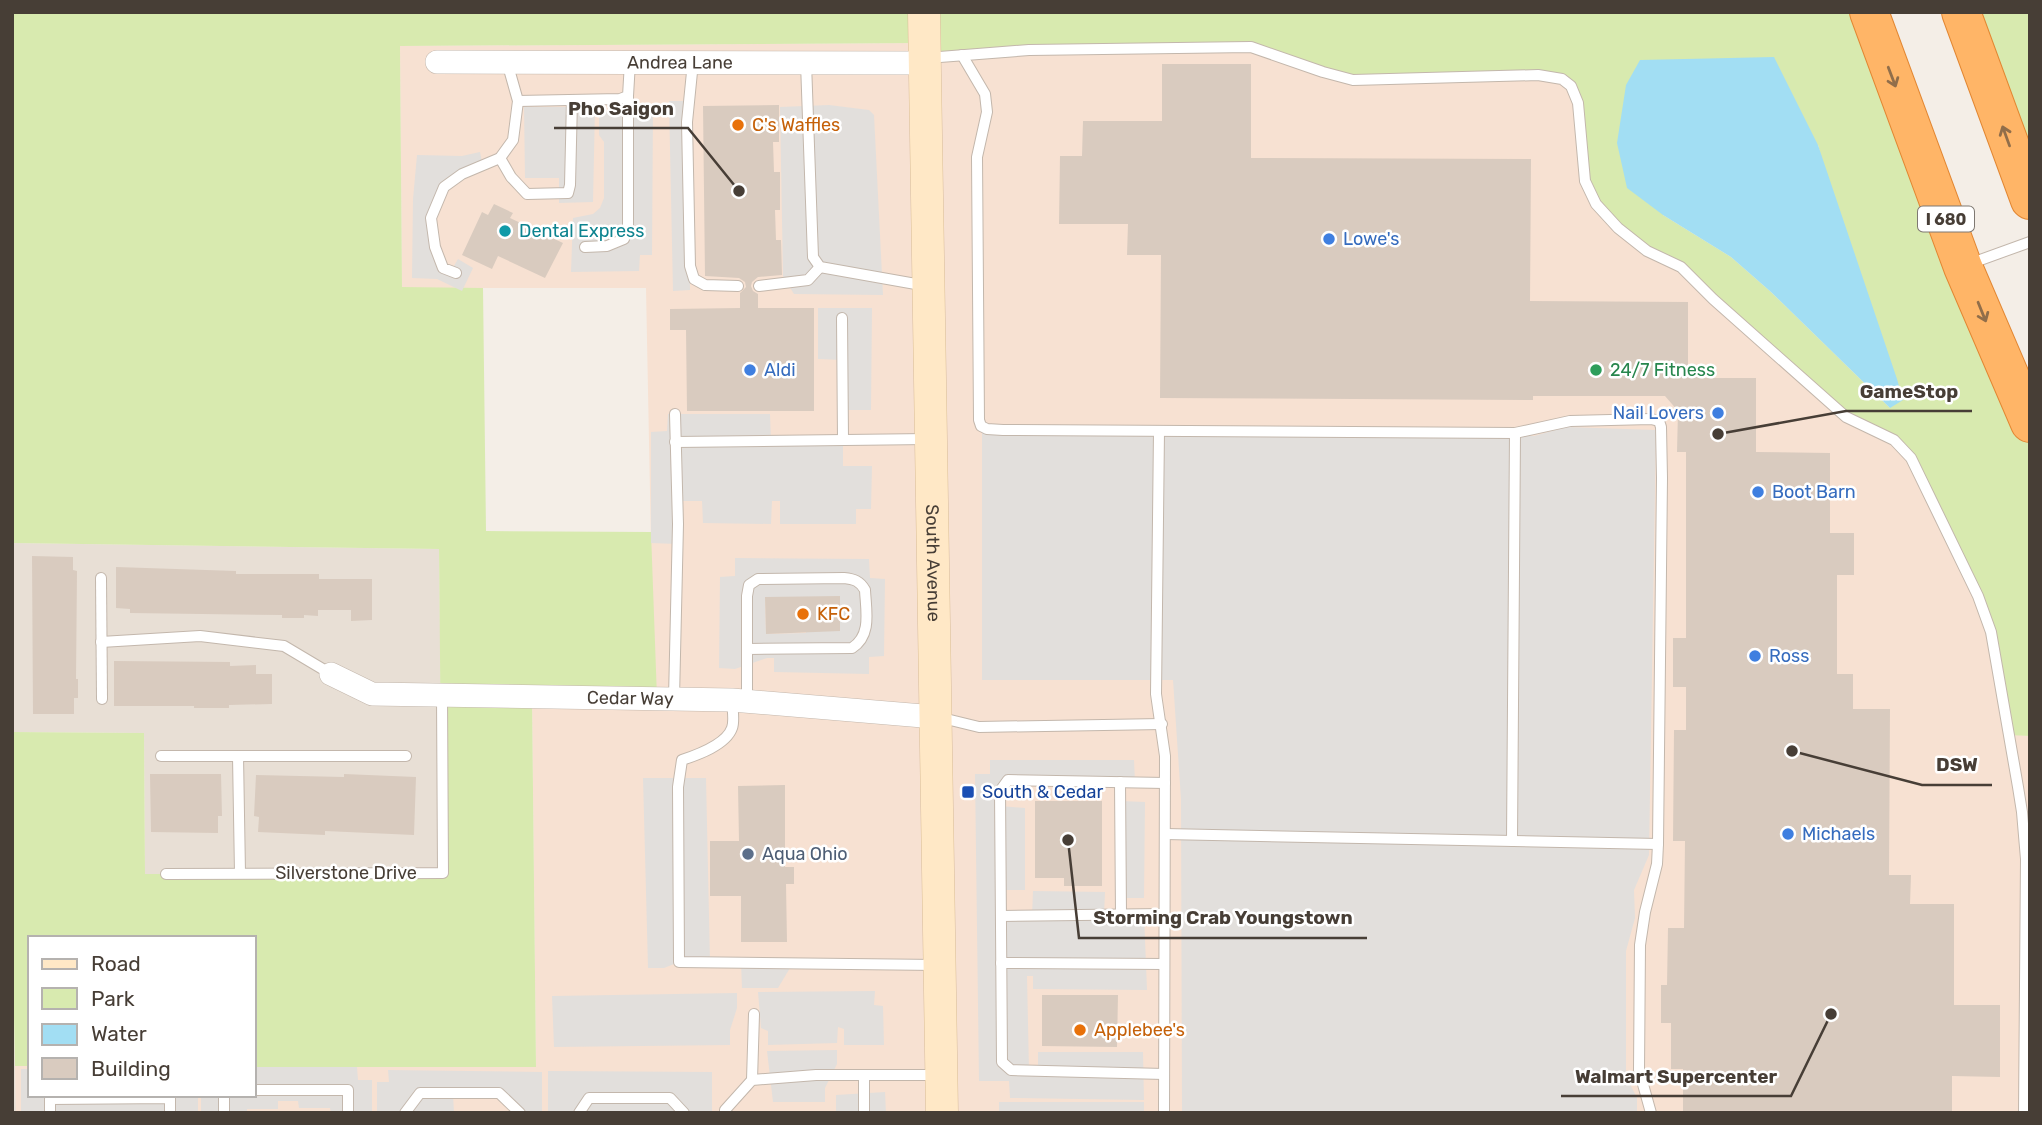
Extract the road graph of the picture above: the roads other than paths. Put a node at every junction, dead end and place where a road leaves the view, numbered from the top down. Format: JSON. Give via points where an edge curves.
{"nodes":[{"id":1,"x":924,"y":12,"type":"edge"},
{"id":2,"x":1869,"y":12,"type":"edge"},
{"id":3,"x":1961,"y":12,"type":"edge"},
{"id":4,"x":962,"y":55,"type":"junction"},
{"id":5,"x":924,"y":61,"type":"junction"},
{"id":6,"x":437,"y":62,"type":"dead end"},
{"id":7,"x":507,"y":62,"type":"junction"},
{"id":8,"x":630,"y":62,"type":"junction"},
{"id":9,"x":693,"y":62,"type":"junction"},
{"id":10,"x":806,"y":63,"type":"junction"},
{"id":11,"x":628,"y":96,"type":"junction"},
{"id":12,"x":572,"y":100,"type":"junction"},
{"id":13,"x":518,"y":101,"type":"junction"},
{"id":14,"x":500,"y":158,"type":"junction"},
{"id":15,"x":2030,"y":200,"type":"edge"},
{"id":16,"x":2030,"y":242,"type":"edge"},
{"id":17,"x":584,"y":247,"type":"dead end"},
{"id":18,"x":1964,"y":267,"type":"junction"},
{"id":19,"x":820,"y":268,"type":"junction"},
{"id":20,"x":456,"y":273,"type":"dead end"},
{"id":21,"x":738,"y":286,"type":"dead end"},
{"id":22,"x":759,"y":286,"type":"dead end"},
{"id":23,"x":928,"y":286,"type":"junction"},
{"id":24,"x":842,"y":318,"type":"dead end"},
{"id":25,"x":675,"y":414,"type":"dead end"},
{"id":26,"x":2030,"y":423,"type":"edge"},
{"id":27,"x":1159,"y":431,"type":"junction"},
{"id":28,"x":1515,"y":433,"type":"junction"},
{"id":29,"x":931,"y":439,"type":"junction"},
{"id":30,"x":843,"y":440,"type":"junction"},
{"id":31,"x":676,"y":442,"type":"junction"},
{"id":32,"x":101,"y":578,"type":"dead end"},
{"id":33,"x":101,"y":642,"type":"junction"},
{"id":34,"x":748,"y":649,"type":"junction"},
{"id":35,"x":331,"y":674,"type":"joint"},
{"id":36,"x":442,"y":695,"type":"junction"},
{"id":37,"x":674,"y":698,"type":"junction"},
{"id":38,"x":102,"y":699,"type":"dead end"},
{"id":39,"x":740,"y":700,"type":"junction"},
{"id":40,"x":935,"y":716,"type":"junction"},
{"id":41,"x":1161,"y":724,"type":"junction"},
{"id":42,"x":161,"y":756,"type":"dead end"},
{"id":43,"x":238,"y":756,"type":"junction"},
{"id":44,"x":406,"y":757,"type":"dead end"},
{"id":45,"x":1120,"y":782,"type":"junction"},
{"id":46,"x":1165,"y":783,"type":"junction"},
{"id":47,"x":1165,"y":834,"type":"junction"},
{"id":48,"x":1512,"y":841,"type":"junction"},
{"id":49,"x":1658,"y":844,"type":"junction"},
{"id":50,"x":240,"y":873,"type":"junction"},
{"id":51,"x":166,"y":874,"type":"dead end"},
{"id":52,"x":1164,"y":914,"type":"junction"},
{"id":53,"x":1121,"y":915,"type":"junction"},
{"id":54,"x":1001,"y":916,"type":"junction"},
{"id":55,"x":1001,"y":963,"type":"junction"},
{"id":56,"x":1164,"y":964,"type":"junction"},
{"id":57,"x":940,"y":965,"type":"junction"},
{"id":58,"x":754,"y":1014,"type":"dead end"},
{"id":59,"x":1164,"y":1074,"type":"junction"},
{"id":60,"x":864,"y":1075,"type":"junction"},
{"id":61,"x":942,"y":1075,"type":"junction"},
{"id":62,"x":752,"y":1080,"type":"junction"},
{"id":63,"x":256,"y":1090,"type":"edge"},
{"id":64,"x":50,"y":1113,"type":"edge"},
{"id":65,"x":170,"y":1113,"type":"edge"},
{"id":66,"x":348,"y":1113,"type":"edge"},
{"id":67,"x":405,"y":1113,"type":"edge"},
{"id":68,"x":520,"y":1113,"type":"edge"},
{"id":69,"x":579,"y":1113,"type":"edge"},
{"id":70,"x":684,"y":1113,"type":"edge"},
{"id":71,"x":725,"y":1113,"type":"edge"},
{"id":72,"x":864,"y":1113,"type":"edge"},
{"id":73,"x":942,"y":1113,"type":"edge"},
{"id":74,"x":1164,"y":1113,"type":"edge"},
{"id":75,"x":1651,"y":1113,"type":"edge"},
{"id":76,"x":2024,"y":1113,"type":"edge"}],
"edges":[{"from":1,"to":5,"type":"main road","name":"South Avenue"},
{"from":2,"to":18,"type":"highway","number":"I 680","one_way":true},
{"from":15,"to":3,"type":"highway","one_way":true},
{"from":4,"to":5,"type":"lane"},
{"from":4,"to":27,"type":"lane","via":[[985,94],[987,113],[977,157],[981,426]]},
{"from":4,"to":76,"type":"lane","via":[[1251,47],[1353,80],[1538,75],[1562,79],[1571,86],[1578,103],[1584,181],[1596,204],[1647,251],[1681,267],[1846,417],[1894,440],[1911,458],[1978,596],[1991,632],[2023,824]]},
{"from":5,"to":10,"type":"street","name":"Andrea Lane"},
{"from":5,"to":23,"type":"main road","name":"South Avenue"},
{"from":6,"to":7,"type":"street","name":"Andrea Lane"},
{"from":7,"to":8,"type":"street","name":"Andrea Lane"},
{"from":7,"to":13,"type":"lane"},
{"from":8,"to":9,"type":"street","name":"Andrea Lane"},
{"from":8,"to":11,"type":"lane"},
{"from":9,"to":10,"type":"street","name":"Andrea Lane"},
{"from":9,"to":21,"type":"lane","via":[[687,122],[690,266],[694,279],[705,285]]},
{"from":10,"to":19,"type":"lane","via":[[811,244]]},
{"from":11,"to":12,"type":"lane"},
{"from":11,"to":17,"type":"lane","via":[[628,227],[624,239],[607,246]]},
{"from":12,"to":13,"type":"lane"},
{"from":12,"to":14,"type":"lane","via":[[568,193],[527,194]]},
{"from":13,"to":14,"type":"lane","via":[[513,140]]},
{"from":14,"to":20,"type":"lane","via":[[444,187],[431,218],[443,268]]},
{"from":16,"to":18,"type":"lane"},
{"from":18,"to":26,"type":"highway","number":"I 680","one_way":true},
{"from":19,"to":22,"type":"lane","via":[[808,280]]},
{"from":19,"to":23,"type":"lane"},
{"from":23,"to":29,"type":"main road","name":"South Avenue"},
{"from":24,"to":30,"type":"lane"},
{"from":25,"to":31,"type":"lane"},
{"from":27,"to":28,"type":"lane"},
{"from":27,"to":41,"type":"lane","via":[[1156,694]]},
{"from":28,"to":48,"type":"lane"},
{"from":28,"to":49,"type":"lane","via":[[1570,421],[1659,421]]},
{"from":29,"to":30,"type":"lane"},
{"from":29,"to":40,"type":"main road","name":"South Avenue"},
{"from":30,"to":31,"type":"lane"},
{"from":31,"to":37,"type":"lane"},
{"from":32,"to":33,"type":"lane"},
{"from":33,"to":35,"type":"lane","via":[[200,636],[284,646]]},
{"from":33,"to":38,"type":"lane"},
{"from":34,"to":34,"type":"lane","via":[[749,585],[758,579],[844,578],[863,585],[866,631],[852,648]]},
{"from":34,"to":39,"type":"lane"},
{"from":35,"to":36,"type":"street","name":"Cedar Way","via":[[372,694]]},
{"from":36,"to":37,"type":"street","name":"Cedar Way"},
{"from":36,"to":50,"type":"lane","name":"Silverstone Drive","via":[[443,873]]},
{"from":37,"to":39,"type":"street","name":"Cedar Way"},
{"from":39,"to":40,"type":"street","name":"Cedar Way"},
{"from":39,"to":57,"type":"lane","via":[[732,728],[721,741],[682,761],[678,962]]},
{"from":40,"to":41,"type":"lane","via":[[979,727]]},
{"from":40,"to":57,"type":"main road","name":"South Avenue"},
{"from":41,"to":46,"type":"lane"},
{"from":42,"to":43,"type":"lane"},
{"from":43,"to":44,"type":"lane"},
{"from":43,"to":50,"type":"lane"},
{"from":45,"to":46,"type":"lane"},
{"from":45,"to":53,"type":"lane"},
{"from":45,"to":54,"type":"lane","via":[[1008,780],[1000,791]]},
{"from":46,"to":47,"type":"lane"},
{"from":47,"to":48,"type":"lane"},
{"from":47,"to":52,"type":"lane"},
{"from":48,"to":49,"type":"lane"},
{"from":49,"to":75,"type":"lane","via":[[1640,945],[1639,1070]]},
{"from":50,"to":51,"type":"lane","name":"Silverstone Drive"},
{"from":52,"to":53,"type":"lane"},
{"from":52,"to":56,"type":"lane"},
{"from":53,"to":54,"type":"lane"},
{"from":54,"to":55,"type":"lane"},
{"from":55,"to":56,"type":"lane"},
{"from":55,"to":59,"type":"lane","via":[[1002,1062],[1011,1070]]},
{"from":56,"to":59,"type":"lane"},
{"from":57,"to":61,"type":"main road","name":"South Avenue"},
{"from":58,"to":62,"type":"lane"},
{"from":59,"to":74,"type":"lane"},
{"from":60,"to":61,"type":"lane"},
{"from":60,"to":62,"type":"lane"},
{"from":60,"to":72,"type":"lane"},
{"from":61,"to":73,"type":"main road","name":"South Avenue"},
{"from":62,"to":71,"type":"lane"},
{"from":63,"to":66,"type":"lane","via":[[348,1090]]},
{"from":64,"to":65,"type":"lane","via":[[50,1099],[170,1098]]},
{"from":67,"to":68,"type":"lane","via":[[420,1093],[499,1093]]},
{"from":69,"to":70,"type":"lane","via":[[589,1098],[670,1098]]}]}
